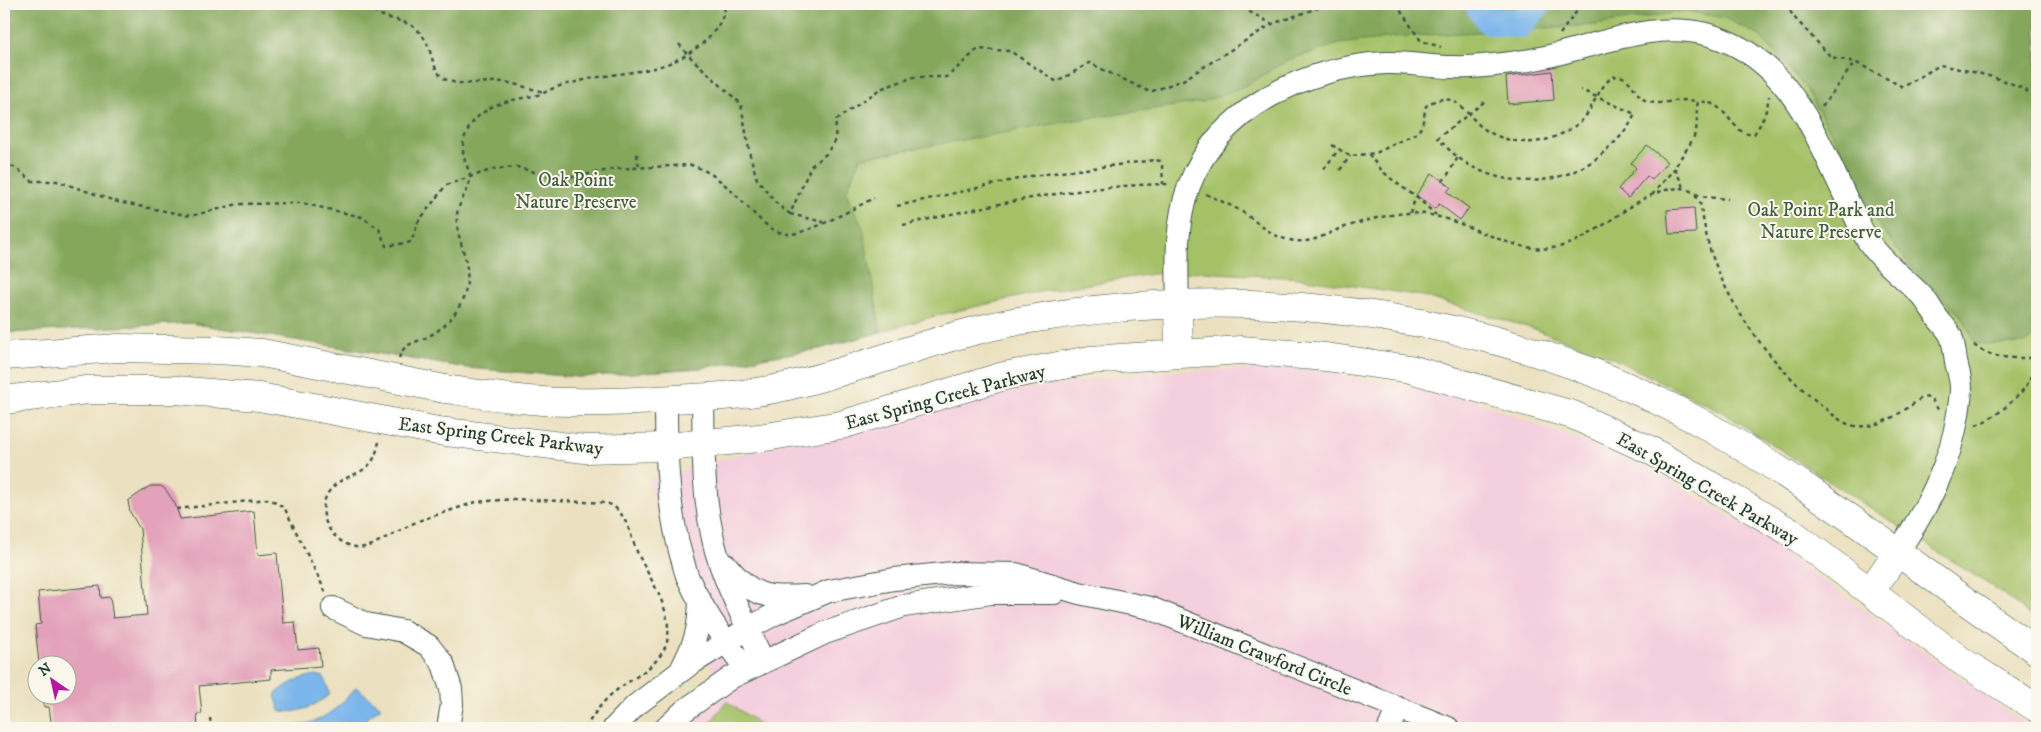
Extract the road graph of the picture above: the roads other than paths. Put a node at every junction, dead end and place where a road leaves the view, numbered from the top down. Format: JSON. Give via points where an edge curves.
{"nodes":[{"id":1,"x":1178,"y":305,"type":"junction"},
{"id":2,"x":1179,"y":354,"type":"junction"},
{"id":3,"x":4,"y":356,"type":"edge"},
{"id":4,"x":703,"y":398,"type":"junction"},
{"id":5,"x":666,"y":399,"type":"junction"},
{"id":6,"x":4,"y":400,"type":"edge"},
{"id":7,"x":704,"y":445,"type":"junction"},
{"id":8,"x":666,"y":448,"type":"junction"},
{"id":9,"x":1897,"y":553,"type":"junction"},
{"id":10,"x":719,"y":557,"type":"junction"},
{"id":11,"x":1870,"y":592,"type":"junction"},
{"id":12,"x":1078,"y":593,"type":"junction"},
{"id":13,"x":819,"y":595,"type":"junction"},
{"id":14,"x":700,"y":600,"type":"junction"},
{"id":15,"x":333,"y":608,"type":"road end"},
{"id":16,"x":749,"y":628,"type":"junction"},
{"id":17,"x":725,"y":642,"type":"junction"},
{"id":18,"x":2037,"y":651,"type":"edge"},
{"id":19,"x":755,"y":666,"type":"junction"},
{"id":20,"x":680,"y":671,"type":"junction"},
{"id":21,"x":1398,"y":708,"type":"junction"},
{"id":22,"x":2037,"y":708,"type":"edge"},
{"id":23,"x":1438,"y":726,"type":"edge"},
{"id":24,"x":448,"y":728,"type":"edge"},
{"id":25,"x":614,"y":728,"type":"edge"},
{"id":26,"x":666,"y":728,"type":"edge"},
{"id":27,"x":1389,"y":728,"type":"edge"}],
"edges":[{"from":1,"to":2,"type":"main road"},
{"from":1,"to":4,"type":"main road","name":"East Spring Creek Parkway","via":[[1124,307],[1029,319],[913,348],[787,387]]},
{"from":1,"to":9,"type":"main road","name":"East Spring Creek Parkway","via":[[1269,303],[1352,312],[1487,338],[1557,358],[1642,394],[1709,428],[1764,460]]},
{"from":1,"to":9,"type":"lane","via":[[1178,240],[1188,188],[1197,168],[1209,148],[1234,122],[1274,92],[1355,66],[1413,63],[1450,67],[1520,62],[1658,30],[1685,30],[1721,39],[1760,60],[1780,78],[1797,100],[1868,242],[1926,301],[1951,336],[1962,386],[1955,432],[1939,481]]},
{"from":2,"to":7,"type":"main road","name":"East Spring Creek Parkway","via":[[1083,361],[1004,376],[841,425]]},
{"from":2,"to":11,"type":"main road","name":"East Spring Creek Parkway","via":[[1241,350],[1326,357],[1410,369],[1573,415],[1650,450],[1792,534]]},
{"from":3,"to":5,"type":"main road","name":"East Spring Creek Parkway","bridge":true,"via":[[118,348],[218,350],[262,353],[445,389],[525,399],[569,402]]},
{"from":4,"to":5,"type":"main road","name":"East Spring Creek Parkway"},
{"from":4,"to":7,"type":"lane"},
{"from":5,"to":8,"type":"lane"},
{"from":6,"to":8,"type":"main road","name":"East Spring Creek Parkway","bridge":true,"via":[[87,390],[175,390],[258,396],[438,430],[585,449]]},
{"from":7,"to":8,"type":"main road","name":"East Spring Creek Parkway"},
{"from":7,"to":10,"type":"lane","via":[[706,500]]},
{"from":8,"to":14,"type":"lane","via":[[677,541],[688,579]]},
{"from":9,"to":11,"type":"main road"},
{"from":9,"to":18,"type":"main road","name":"East Spring Creek Parkway"},
{"from":10,"to":13,"type":"lane","via":[[742,584],[762,595]]},
{"from":10,"to":16,"type":"lane","via":[[725,578]]},
{"from":11,"to":22,"type":"main road","name":"East Spring Creek Parkway","via":[[1963,662]]},
{"from":12,"to":13,"type":"lane","name":"William Crawford Circle","via":[[1016,574],[953,573],[894,578]]},
{"from":12,"to":19,"type":"lane","name":"William Crawford Circle","via":[[991,593],[904,606],[825,632]]},
{"from":12,"to":21,"type":"lane","name":"William Crawford Circle","via":[[1150,608]]},
{"from":13,"to":16,"type":"lane","name":"William Crawford Circle"},
{"from":14,"to":17,"type":"lane"},
{"from":14,"to":20,"type":"lane","via":[[696,639]]},
{"from":15,"to":24,"type":"lane","via":[[366,624],[403,631],[429,646],[443,664],[451,689]]},
{"from":16,"to":17,"type":"lane","name":"William Crawford Circle"},
{"from":16,"to":19,"type":"lane"},
{"from":17,"to":19,"type":"lane"},
{"from":17,"to":20,"type":"lane","name":"William Crawford Circle"},
{"from":19,"to":26,"type":"lane","name":"William Crawford Circle","via":[[732,677],[685,710]]},
{"from":20,"to":25,"type":"lane","name":"William Crawford Circle","via":[[635,706]]},
{"from":21,"to":23,"type":"lane","name":"William Crawford Circle"},
{"from":21,"to":27,"type":"lane"}]}
